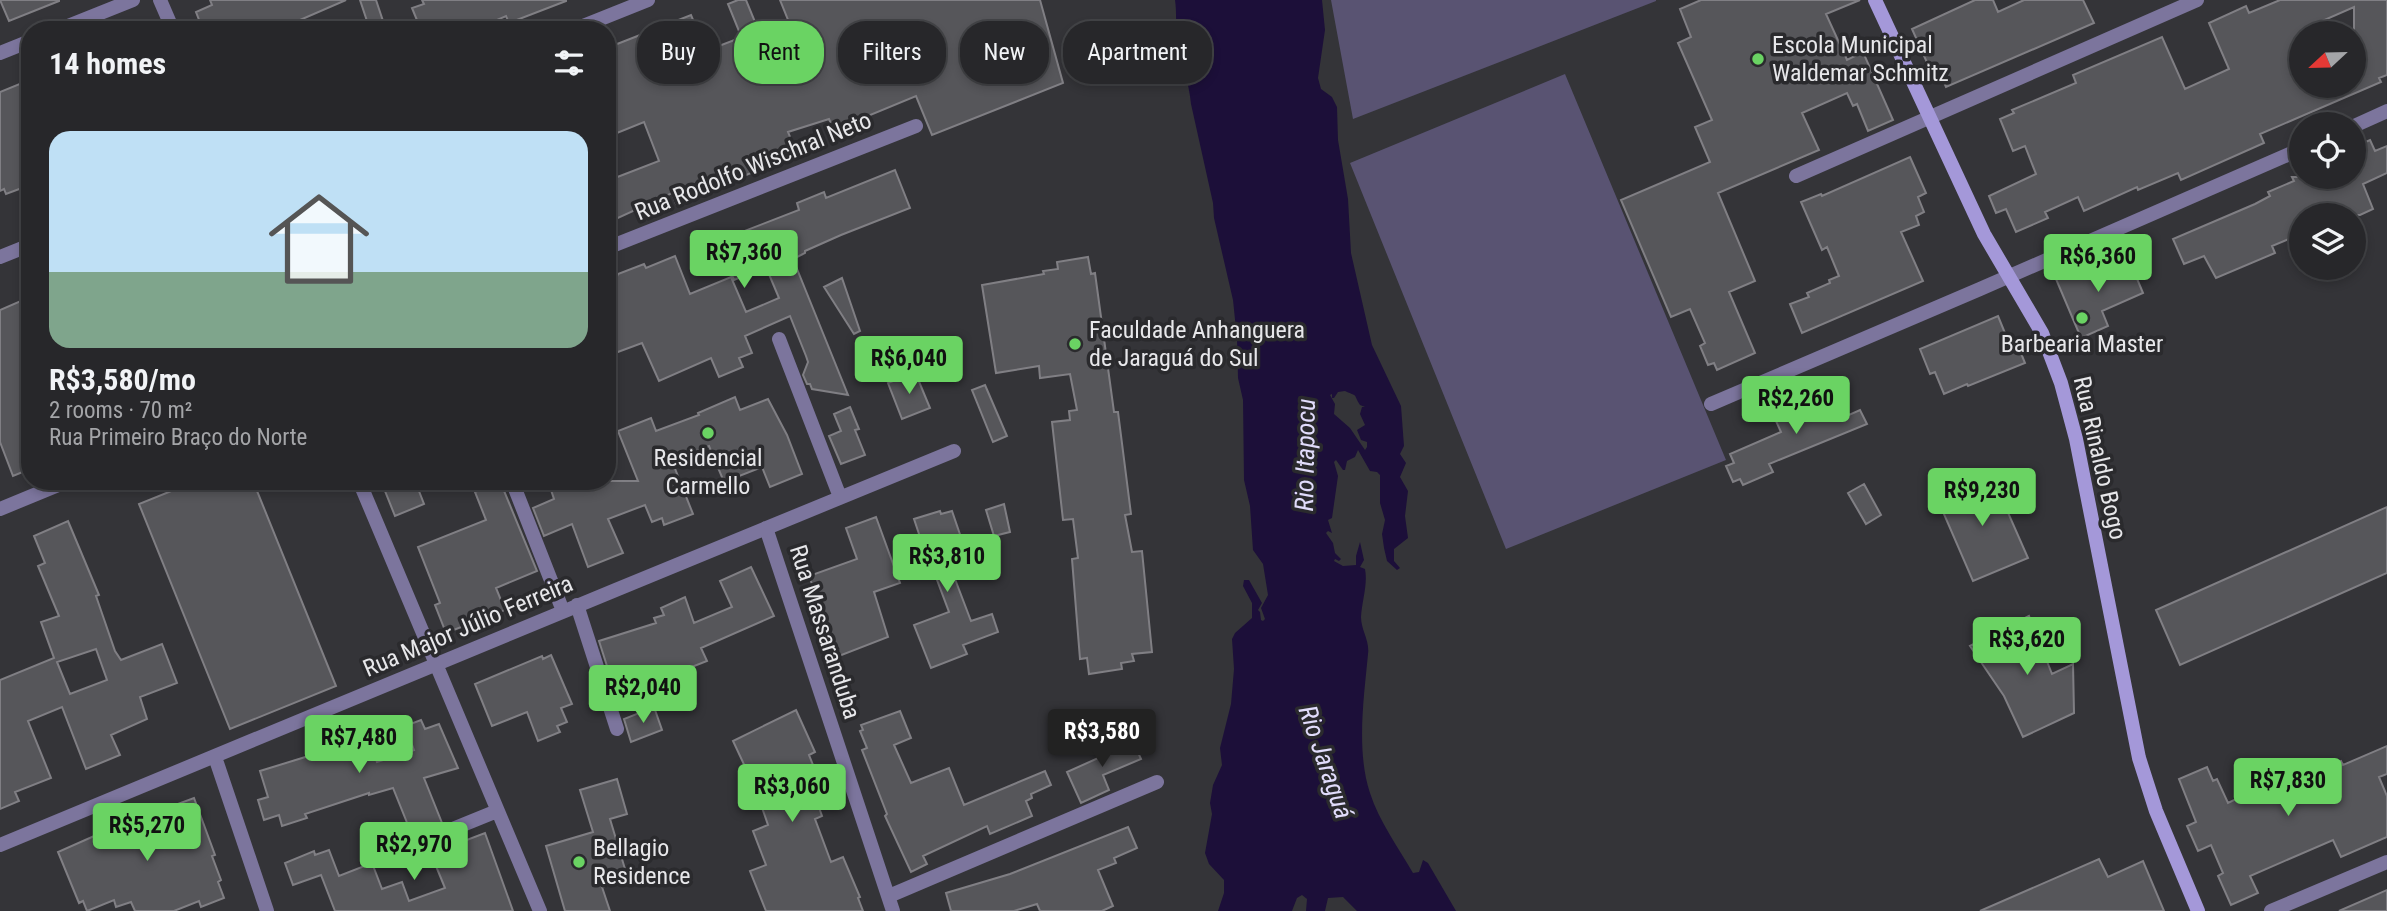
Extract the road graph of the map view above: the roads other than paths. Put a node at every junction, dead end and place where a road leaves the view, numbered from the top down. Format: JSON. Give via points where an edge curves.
{"nodes":[{"id":1,"x":133,"y":0,"type":"edge"},
{"id":2,"x":160,"y":0,"type":"edge"},
{"id":3,"x":648,"y":0,"type":"edge"},
{"id":4,"x":1875,"y":0,"type":"edge"},
{"id":5,"x":2197,"y":0,"type":"edge"},
{"id":6,"x":80,"y":21,"type":"edge"},
{"id":7,"x":169,"y":21,"type":"edge"},
{"id":8,"x":596,"y":21,"type":"edge"},
{"id":9,"x":21,"y":44,"type":"edge"},
{"id":10,"x":0,"y":52,"type":"edge"},
{"id":11,"x":2387,"y":111,"type":"edge"},
{"id":12,"x":1931,"y":118,"type":"junction"},
{"id":13,"x":2366,"y":121,"type":"edge"},
{"id":14,"x":916,"y":126,"type":"dead end"},
{"id":15,"x":2289,"y":154,"type":"edge"},
{"id":16,"x":1796,"y":176,"type":"dead end"},
{"id":17,"x":616,"y":244,"type":"edge"},
{"id":18,"x":21,"y":249,"type":"edge"},
{"id":19,"x":0,"y":257,"type":"edge"},
{"id":20,"x":2009,"y":277,"type":"junction"},
{"id":21,"x":779,"y":340,"type":"dead end"},
{"id":22,"x":1711,"y":404,"type":"dead end"},
{"id":23,"x":954,"y":451,"type":"dead end"},
{"id":24,"x":46,"y":490,"type":"edge"},
{"id":25,"x":363,"y":490,"type":"edge"},
{"id":26,"x":516,"y":490,"type":"edge"},
{"id":27,"x":840,"y":497,"type":"junction"},
{"id":28,"x":0,"y":509,"type":"edge"},
{"id":29,"x":766,"y":528,"type":"junction"},
{"id":30,"x":570,"y":608,"type":"junction"},
{"id":31,"x":434,"y":663,"type":"junction"},
{"id":32,"x":617,"y":729,"type":"dead end"},
{"id":33,"x":215,"y":757,"type":"junction"},
{"id":34,"x":1157,"y":782,"type":"dead end"},
{"id":35,"x":496,"y":811,"type":"junction"},
{"id":36,"x":0,"y":845,"type":"edge"},
{"id":37,"x":401,"y":850,"type":"dead end"},
{"id":38,"x":2387,"y":862,"type":"edge"},
{"id":39,"x":889,"y":897,"type":"junction"},
{"id":40,"x":267,"y":911,"type":"edge"},
{"id":41,"x":540,"y":911,"type":"edge"},
{"id":42,"x":893,"y":911,"type":"edge"},
{"id":43,"x":2198,"y":911,"type":"edge"},
{"id":44,"x":2272,"y":911,"type":"edge"}],
"edges":[{"from":1,"to":6,"type":"street"},
{"from":2,"to":7,"type":"street"},
{"from":3,"to":8,"type":"street"},
{"from":4,"to":12,"type":"main road","name":"Rua Rinaldo Bogo"},
{"from":5,"to":12,"type":"street"},
{"from":9,"to":10,"type":"street"},
{"from":11,"to":13,"type":"street"},
{"from":12,"to":16,"type":"street"},
{"from":12,"to":20,"type":"main road","name":"Rua Rinaldo Bogo","via":[[1984,234]]},
{"from":14,"to":17,"type":"street","name":"Rua Rodolfo Wischral Neto"},
{"from":15,"to":20,"type":"street"},
{"from":18,"to":19,"type":"street"},
{"from":20,"to":22,"type":"street"},
{"from":20,"to":43,"type":"main road","name":"Rua Rinaldo Bogo","via":[[2042,333],[2069,407],[2139,758],[2155,811]]},
{"from":21,"to":27,"type":"street"},
{"from":23,"to":27,"type":"street","name":"Rua Major Júlio Ferreira"},
{"from":24,"to":28,"type":"street"},
{"from":25,"to":31,"type":"street"},
{"from":26,"to":30,"type":"street"},
{"from":27,"to":29,"type":"street","name":"Rua Major Júlio Ferreira"},
{"from":29,"to":30,"type":"street","name":"Rua Major Júlio Ferreira"},
{"from":29,"to":39,"type":"street","name":"Rua Massaranduba"},
{"from":30,"to":31,"type":"street","name":"Rua Major Júlio Ferreira"},
{"from":30,"to":32,"type":"street"},
{"from":31,"to":33,"type":"street","name":"Rua Major Júlio Ferreira"},
{"from":31,"to":35,"type":"street"},
{"from":33,"to":36,"type":"street","name":"Rua Major Júlio Ferreira"},
{"from":33,"to":40,"type":"street"},
{"from":34,"to":39,"type":"street"},
{"from":35,"to":37,"type":"street"},
{"from":35,"to":41,"type":"street"},
{"from":38,"to":44,"type":"street"},
{"from":39,"to":42,"type":"street","name":"Rua Massaranduba"}]}
